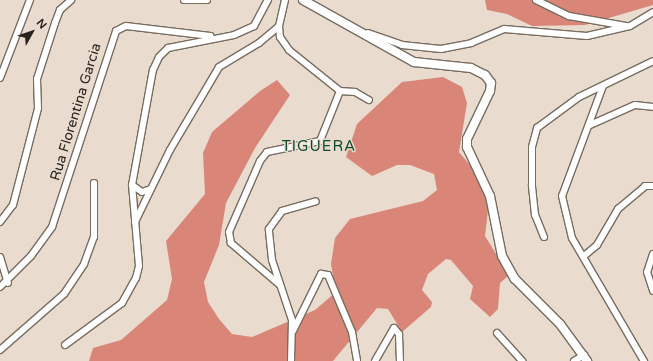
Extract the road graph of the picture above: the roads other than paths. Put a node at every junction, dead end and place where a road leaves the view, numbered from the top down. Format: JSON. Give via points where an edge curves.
{"nodes":[{"id":1,"x":30,"y":0,"type":"edge"},
{"id":2,"x":71,"y":0,"type":"edge"},
{"id":3,"x":184,"y":0,"type":"edge"},
{"id":4,"x":207,"y":0,"type":"edge"},
{"id":5,"x":268,"y":0,"type":"edge"},
{"id":6,"x":285,"y":0,"type":"edge"},
{"id":7,"x":303,"y":0,"type":"edge"},
{"id":8,"x":536,"y":0,"type":"edge"},
{"id":9,"x":653,"y":12,"type":"edge"},
{"id":10,"x":278,"y":26,"type":"junction"},
{"id":11,"x":630,"y":26,"type":"junction"},
{"id":12,"x":350,"y":27,"type":"junction"},
{"id":13,"x":222,"y":37,"type":"junction"},
{"id":14,"x":653,"y":61,"type":"edge"},
{"id":15,"x":0,"y":78,"type":"edge"},
{"id":16,"x":603,"y":86,"type":"junction"},
{"id":17,"x":340,"y":91,"type":"junction"},
{"id":18,"x":369,"y":100,"type":"dead end"},
{"id":19,"x":653,"y":107,"type":"edge"},
{"id":20,"x":590,"y":125,"type":"junction"},
{"id":21,"x":94,"y":183,"type":"dead end"},
{"id":22,"x":132,"y":185,"type":"junction"},
{"id":23,"x":653,"y":186,"type":"edge"},
{"id":24,"x":150,"y":189,"type":"junction"},
{"id":25,"x":316,"y":201,"type":"dead end"},
{"id":26,"x":0,"y":222,"type":"edge"},
{"id":27,"x":135,"y":222,"type":"junction"},
{"id":28,"x":544,"y":237,"type":"dead end"},
{"id":29,"x":653,"y":254,"type":"edge"},
{"id":30,"x":584,"y":256,"type":"junction"},
{"id":31,"x":0,"y":257,"type":"edge"},
{"id":32,"x":8,"y":283,"type":"junction"},
{"id":33,"x":280,"y":285,"type":"junction"},
{"id":34,"x":0,"y":287,"type":"edge"},
{"id":35,"x":653,"y":291,"type":"edge"},
{"id":36,"x":293,"y":330,"type":"junction"},
{"id":37,"x":497,"y":333,"type":"dead end"},
{"id":38,"x":65,"y":345,"type":"dead end"},
{"id":39,"x":0,"y":350,"type":"edge"},
{"id":40,"x":586,"y":358,"type":"edge"},
{"id":41,"x":291,"y":361,"type":"edge"},
{"id":42,"x":357,"y":361,"type":"edge"},
{"id":43,"x":375,"y":361,"type":"edge"},
{"id":44,"x":400,"y":361,"type":"edge"},
{"id":45,"x":522,"y":361,"type":"edge"},
{"id":46,"x":574,"y":361,"type":"edge"},
{"id":47,"x":644,"y":361,"type":"edge"}],
"edges":[{"from":1,"to":15,"type":"street"},
{"from":2,"to":26,"type":"street","via":[[60,10],[55,23],[38,80],[37,114],[13,205]]},
{"from":3,"to":4,"type":"street"},
{"from":5,"to":13,"type":"street","via":[[254,26]]},
{"from":6,"to":10,"type":"street"},
{"from":7,"to":12,"type":"main road"},
{"from":8,"to":11,"type":"street","via":[[569,16]]},
{"from":9,"to":11,"type":"street"},
{"from":10,"to":17,"type":"street","via":[[280,38],[289,50]]},
{"from":10,"to":24,"type":"street","via":[[259,43],[219,67]]},
{"from":11,"to":12,"type":"street","via":[[587,36],[504,28],[471,43],[422,49]]},
{"from":12,"to":40,"type":"main road","via":[[414,62],[478,69],[491,83],[490,91],[467,139],[467,147],[490,196],[502,256],[515,279],[560,324]]},
{"from":13,"to":22,"type":"street","via":[[168,48],[159,57],[153,70]]},
{"from":13,"to":32,"type":"street","name":"Rua Florentina Garcia","via":[[126,26],[116,31],[52,227]]},
{"from":14,"to":16,"type":"street"},
{"from":16,"to":20,"type":"street"},
{"from":16,"to":28,"type":"street","via":[[551,114],[537,128],[532,147],[532,185],[535,215]]},
{"from":17,"to":18,"type":"street","via":[[355,92]]},
{"from":17,"to":33,"type":"street","via":[[320,140],[267,152],[260,160],[230,232],[231,243]]},
{"from":19,"to":20,"type":"street","via":[[635,105]]},
{"from":20,"to":30,"type":"street","via":[[562,196],[572,238]]},
{"from":21,"to":39,"type":"street","via":[[94,237],[84,264],[59,299]]},
{"from":22,"to":24,"type":"street","via":[[142,192]]},
{"from":22,"to":27,"type":"street"},
{"from":23,"to":30,"type":"street","via":[[645,186],[618,209],[598,245]]},
{"from":24,"to":27,"type":"street"},
{"from":25,"to":33,"type":"street","via":[[291,205],[272,220],[268,240]]},
{"from":27,"to":38,"type":"street","via":[[139,266],[131,290],[110,313]]},
{"from":29,"to":35,"type":"street","via":[[647,272]]},
{"from":30,"to":47,"type":"street"},
{"from":31,"to":32,"type":"street"},
{"from":32,"to":34,"type":"street","name":"Rua Florentina Garcia"},
{"from":33,"to":36,"type":"street"},
{"from":36,"to":41,"type":"street"},
{"from":36,"to":42,"type":"street","via":[[321,274],[328,275],[352,332]]},
{"from":37,"to":45,"type":"street"},
{"from":40,"to":46,"type":"street"},
{"from":43,"to":44,"type":"street","via":[[390,331],[396,328],[399,334]]}]}
